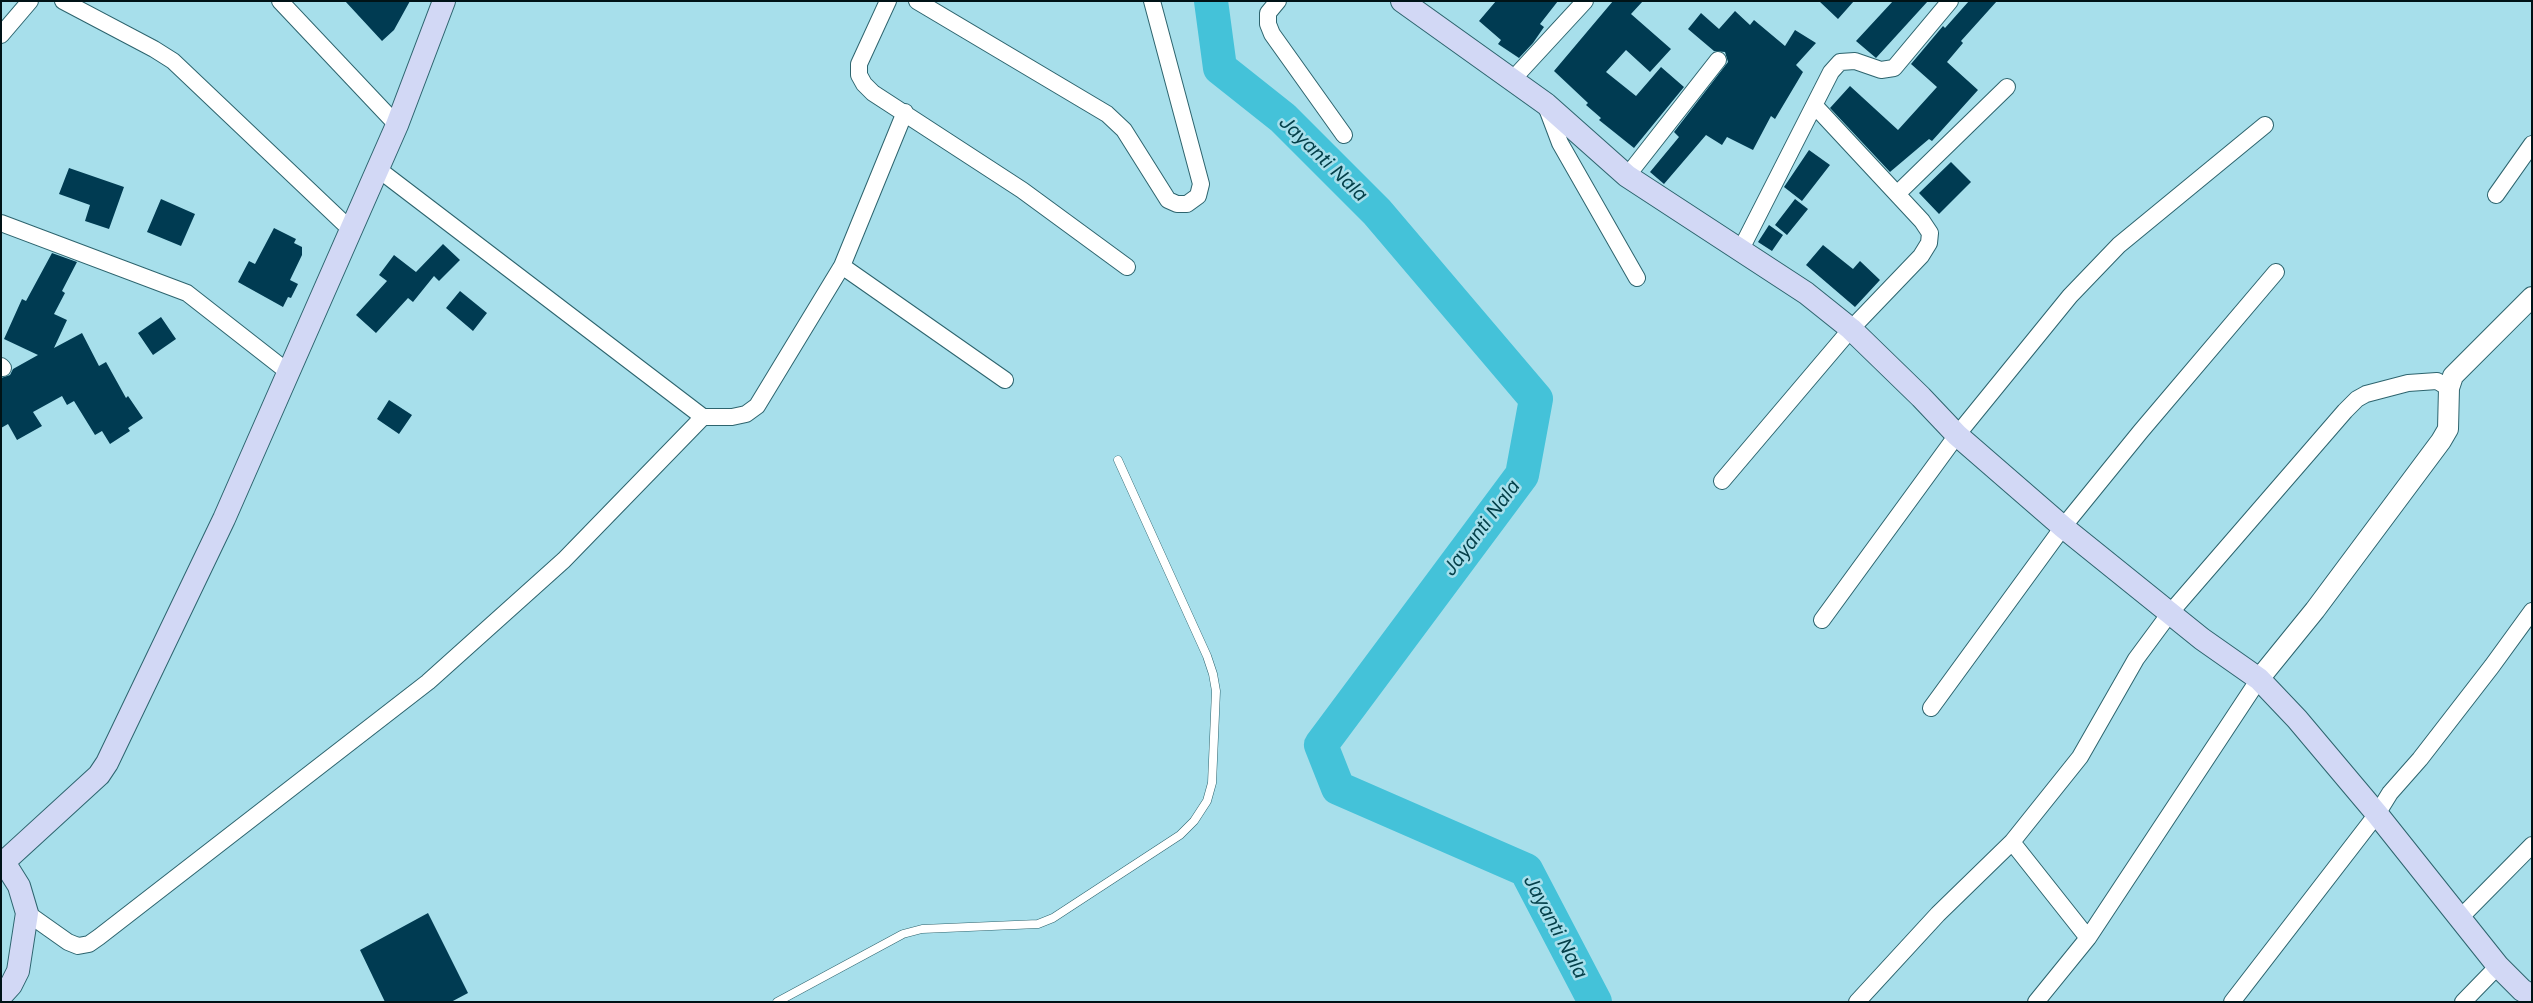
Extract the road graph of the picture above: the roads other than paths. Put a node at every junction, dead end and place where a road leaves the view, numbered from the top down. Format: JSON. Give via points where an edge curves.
{"nodes":[{"id":1,"x":30,"y":1,"type":"edge"},
{"id":2,"x":63,"y":1,"type":"edge"},
{"id":3,"x":280,"y":1,"type":"edge"},
{"id":4,"x":444,"y":1,"type":"edge"},
{"id":5,"x":888,"y":1,"type":"edge"},
{"id":6,"x":917,"y":1,"type":"edge"},
{"id":7,"x":1152,"y":1,"type":"edge"},
{"id":8,"x":1278,"y":1,"type":"edge"},
{"id":9,"x":1402,"y":1,"type":"edge"},
{"id":10,"x":1585,"y":1,"type":"edge"},
{"id":11,"x":1950,"y":1,"type":"edge"},
{"id":12,"x":1,"y":35,"type":"edge"},
{"id":13,"x":1718,"y":60,"type":"dead end"},
{"id":14,"x":1513,"y":79,"type":"junction"},
{"id":15,"x":2007,"y":87,"type":"dead end"},
{"id":16,"x":1546,"y":104,"type":"junction"},
{"id":17,"x":1815,"y":106,"type":"junction"},
{"id":18,"x":905,"y":112,"type":"junction"},
{"id":19,"x":397,"y":125,"type":"junction"},
{"id":20,"x":2265,"y":125,"type":"dead end"},
{"id":21,"x":1344,"y":135,"type":"dead end"},
{"id":22,"x":2532,"y":144,"type":"edge"},
{"id":23,"x":378,"y":168,"type":"junction"},
{"id":24,"x":1627,"y":176,"type":"junction"},
{"id":25,"x":1897,"y":194,"type":"junction"},
{"id":26,"x":2496,"y":195,"type":"dead end"},
{"id":27,"x":1,"y":222,"type":"edge"},
{"id":28,"x":351,"y":230,"type":"junction"},
{"id":29,"x":1740,"y":251,"type":"junction"},
{"id":30,"x":842,"y":266,"type":"junction"},
{"id":31,"x":1127,"y":268,"type":"dead end"},
{"id":32,"x":2276,"y":272,"type":"dead end"},
{"id":33,"x":1637,"y":278,"type":"dead end"},
{"id":34,"x":2532,"y":297,"type":"edge"},
{"id":35,"x":1851,"y":329,"type":"junction"},
{"id":36,"x":288,"y":372,"type":"junction"},
{"id":37,"x":1005,"y":380,"type":"dead end"},
{"id":38,"x":2451,"y":382,"type":"junction"},
{"id":39,"x":703,"y":417,"type":"junction"},
{"id":40,"x":1957,"y":435,"type":"junction"},
{"id":41,"x":1118,"y":460,"type":"dead end"},
{"id":42,"x":1722,"y":481,"type":"dead end"},
{"id":43,"x":2063,"y":527,"type":"junction"},
{"id":44,"x":2532,"y":611,"type":"edge"},
{"id":45,"x":2170,"y":613,"type":"junction"},
{"id":46,"x":1822,"y":620,"type":"dead end"},
{"id":47,"x":2259,"y":679,"type":"junction"},
{"id":48,"x":1932,"y":708,"type":"dead end"},
{"id":49,"x":2377,"y":814,"type":"junction"},
{"id":50,"x":2012,"y":842,"type":"junction"},
{"id":51,"x":2532,"y":845,"type":"edge"},
{"id":52,"x":2,"y":861,"type":"edge"},
{"id":53,"x":27,"y":913,"type":"junction"},
{"id":54,"x":2460,"y":918,"type":"junction"},
{"id":55,"x":2088,"y":938,"type":"junction"},
{"id":56,"x":2498,"y":966,"type":"junction"},
{"id":57,"x":1,"y":996,"type":"edge"},
{"id":58,"x":2532,"y":996,"type":"edge"},
{"id":59,"x":777,"y":1002,"type":"edge"},
{"id":60,"x":1857,"y":1002,"type":"edge"},
{"id":61,"x":2036,"y":1002,"type":"edge"},
{"id":62,"x":2232,"y":1002,"type":"edge"},
{"id":63,"x":2462,"y":1002,"type":"edge"}],
"edges":[{"from":1,"to":12,"type":"street"},
{"from":2,"to":28,"type":"street","via":[[173,61]]},
{"from":3,"to":19,"type":"street"},
{"from":4,"to":19,"type":"main road"},
{"from":5,"to":18,"type":"street","via":[[859,64],[859,75],[873,93]]},
{"from":6,"to":7,"type":"street","via":[[1107,114],[1124,130],[1168,200],[1187,204],[1198,196],[1200,184]]},
{"from":8,"to":21,"type":"street","via":[[1268,13],[1272,34]]},
{"from":9,"to":14,"type":"main road"},
{"from":10,"to":14,"type":"street"},
{"from":11,"to":17,"type":"street","via":[[1894,68],[1881,70],[1855,61],[1840,62],[1831,72]]},
{"from":13,"to":24,"type":"street"},
{"from":14,"to":16,"type":"main road"},
{"from":15,"to":25,"type":"street"},
{"from":16,"to":24,"type":"main road"},
{"from":16,"to":33,"type":"street","via":[[1560,143]]},
{"from":17,"to":25,"type":"street"},
{"from":17,"to":29,"type":"street"},
{"from":18,"to":30,"type":"street"},
{"from":18,"to":31,"type":"street","via":[[1022,190]]},
{"from":19,"to":23,"type":"main road"},
{"from":20,"to":40,"type":"street","via":[[2119,245],[2070,296]]},
{"from":22,"to":26,"type":"street"},
{"from":23,"to":28,"type":"main road"},
{"from":23,"to":39,"type":"street"},
{"from":24,"to":29,"type":"main road"},
{"from":25,"to":35,"type":"street","via":[[1930,233],[1929,243],[1921,256]]},
{"from":27,"to":36,"type":"street","via":[[187,293]]},
{"from":28,"to":36,"type":"main road"},
{"from":29,"to":35,"type":"main road","via":[[1806,293]]},
{"from":30,"to":37,"type":"street"},
{"from":30,"to":39,"type":"street","via":[[757,406],[746,414],[732,417]]},
{"from":32,"to":43,"type":"street"},
{"from":34,"to":38,"type":"street"},
{"from":35,"to":40,"type":"main road"},
{"from":35,"to":42,"type":"street"},
{"from":36,"to":52,"type":"main road","via":[[224,519],[107,762],[99,775]]},
{"from":38,"to":45,"type":"street","via":[[2408,382],[2374,391],[2357,400]]},
{"from":38,"to":47,"type":"street","via":[[2448,430],[2441,441],[2315,610]]},
{"from":39,"to":53,"type":"street","via":[[564,560],[428,682],[99,937],[78,946]]},
{"from":40,"to":43,"type":"main road"},
{"from":40,"to":46,"type":"street"},
{"from":41,"to":59,"type":"lane","via":[[1213,674],[1216,691],[1212,783],[1207,801],[1180,835],[1053,918],[1038,924],[922,929],[903,934]]},
{"from":43,"to":45,"type":"main road"},
{"from":43,"to":48,"type":"street"},
{"from":44,"to":49,"type":"street"},
{"from":45,"to":47,"type":"main road"},
{"from":45,"to":50,"type":"street","via":[[2136,659],[2080,757]]},
{"from":47,"to":49,"type":"main road"},
{"from":47,"to":55,"type":"street"},
{"from":49,"to":54,"type":"main road"},
{"from":49,"to":62,"type":"street"},
{"from":50,"to":55,"type":"street"},
{"from":50,"to":60,"type":"street","via":[[1938,914]]},
{"from":51,"to":54,"type":"street"},
{"from":52,"to":53,"type":"main road","via":[[19,886]]},
{"from":53,"to":57,"type":"main road","via":[[18,971]]},
{"from":54,"to":56,"type":"main road"},
{"from":55,"to":61,"type":"street"},
{"from":56,"to":58,"type":"main road"},
{"from":56,"to":63,"type":"street"}]}
